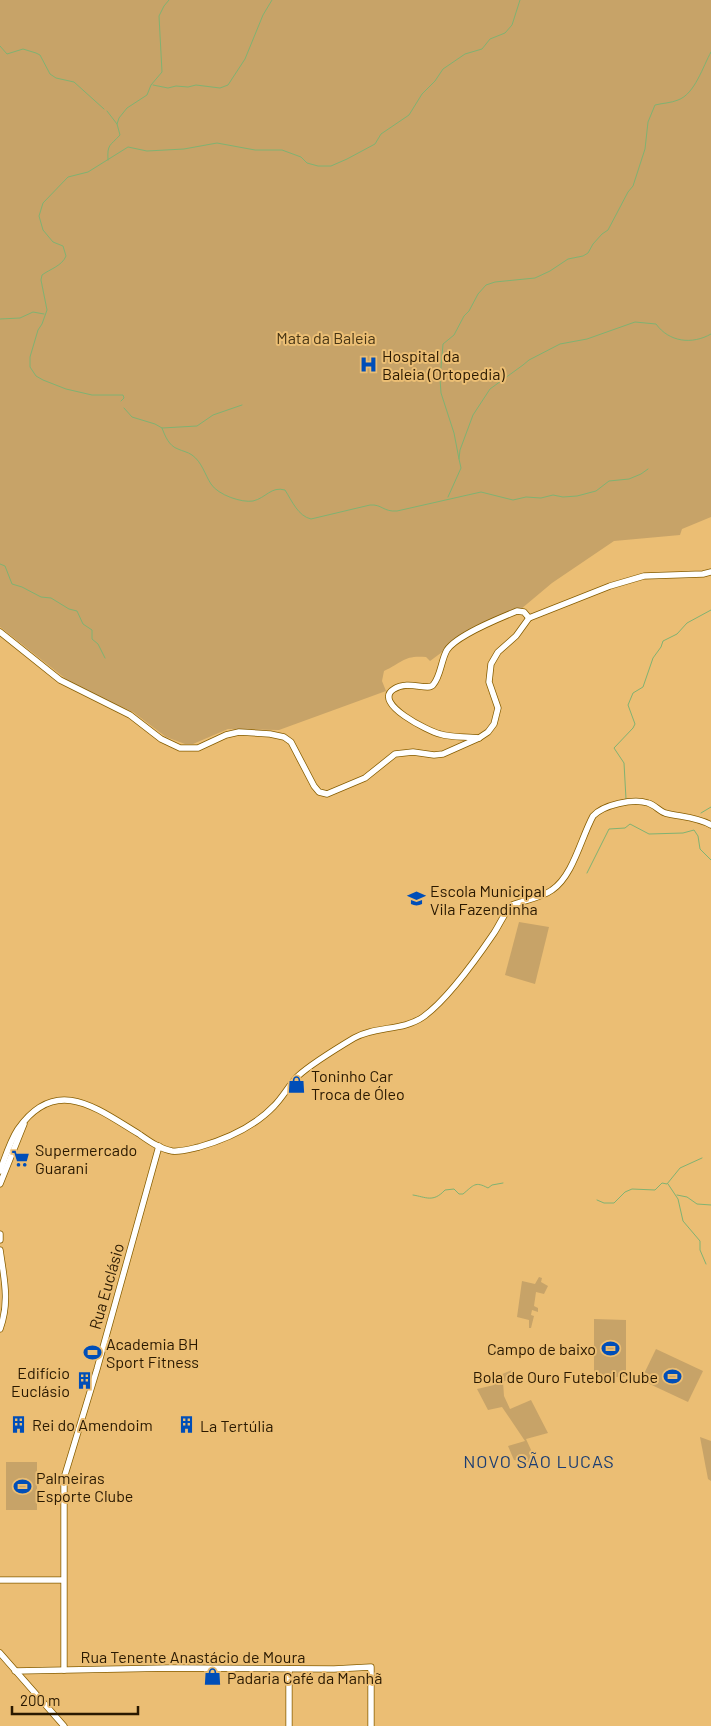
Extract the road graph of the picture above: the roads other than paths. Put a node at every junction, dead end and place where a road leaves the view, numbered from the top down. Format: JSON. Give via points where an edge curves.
{"nodes":[{"id":1,"x":711,"y":572,"type":"edge"},
{"id":2,"x":529,"y":618,"type":"junction"},
{"id":3,"x":0,"y":632,"type":"edge"},
{"id":4,"x":478,"y":738,"type":"junction"},
{"id":5,"x":711,"y":825,"type":"edge"},
{"id":6,"x":25,"y":1122,"type":"junction"},
{"id":7,"x":159,"y":1146,"type":"junction"},
{"id":8,"x":0,"y":1171,"type":"edge"},
{"id":9,"x":0,"y":1184,"type":"edge"},
{"id":10,"x":0,"y":1234,"type":"edge"},
{"id":11,"x":0,"y":1240,"type":"edge"},
{"id":12,"x":0,"y":1250,"type":"edge"},
{"id":13,"x":0,"y":1329,"type":"edge"},
{"id":14,"x":0,"y":1580,"type":"edge"},
{"id":15,"x":63,"y":1580,"type":"junction"},
{"id":16,"x":0,"y":1653,"type":"edge"},
{"id":17,"x":289,"y":1669,"type":"junction"},
{"id":18,"x":15,"y":1670,"type":"junction"},
{"id":19,"x":64,"y":1670,"type":"junction"},
{"id":20,"x":64,"y":1726,"type":"edge"},
{"id":21,"x":290,"y":1726,"type":"edge"},
{"id":22,"x":371,"y":1726,"type":"edge"}],
"edges":[{"from":1,"to":2,"type":"street","via":[[644,576]]},
{"from":2,"to":4,"type":"street","via":[[491,664],[489,682],[498,708],[494,724]]},
{"from":2,"to":4,"type":"street","via":[[524,612],[517,611],[477,628],[453,644],[447,649],[432,687],[410,684],[391,690],[389,699],[392,707],[430,731]]},
{"from":3,"to":4,"type":"street","via":[[60,680],[130,715],[160,739],[180,748],[198,748],[239,732],[284,737],[291,742],[314,786],[324,794],[366,778],[395,754],[443,754]]},
{"from":5,"to":7,"type":"street","via":[[665,813],[642,802],[605,808],[593,816],[566,876],[553,890],[512,905],[462,976],[423,1017],[356,1037],[298,1076],[267,1113],[237,1133],[183,1150]]},
{"from":6,"to":7,"type":"street","via":[[45,1103],[78,1101]]},
{"from":6,"to":8,"type":"street","via":[[16,1132]]},
{"from":6,"to":9,"type":"street"},
{"from":7,"to":15,"type":"street","name":"Rua Euclásio","via":[[64,1478]]},
{"from":10,"to":11,"type":"street"},
{"from":12,"to":13,"type":"street","via":[[6,1298]]},
{"from":14,"to":15,"type":"street"},
{"from":15,"to":19,"type":"street","name":"Rua Euclásio"},
{"from":16,"to":18,"type":"street"},
{"from":17,"to":19,"type":"street","name":"Rua Tenente Anastácio de Moura"},
{"from":17,"to":21,"type":"street"},
{"from":17,"to":22,"type":"street","name":"Rua Tenente Anastácio de Moura","via":[[371,1667]]},
{"from":18,"to":19,"type":"street","name":"Rua Tenente Anastácio de Moura"},
{"from":18,"to":20,"type":"street"}]}
